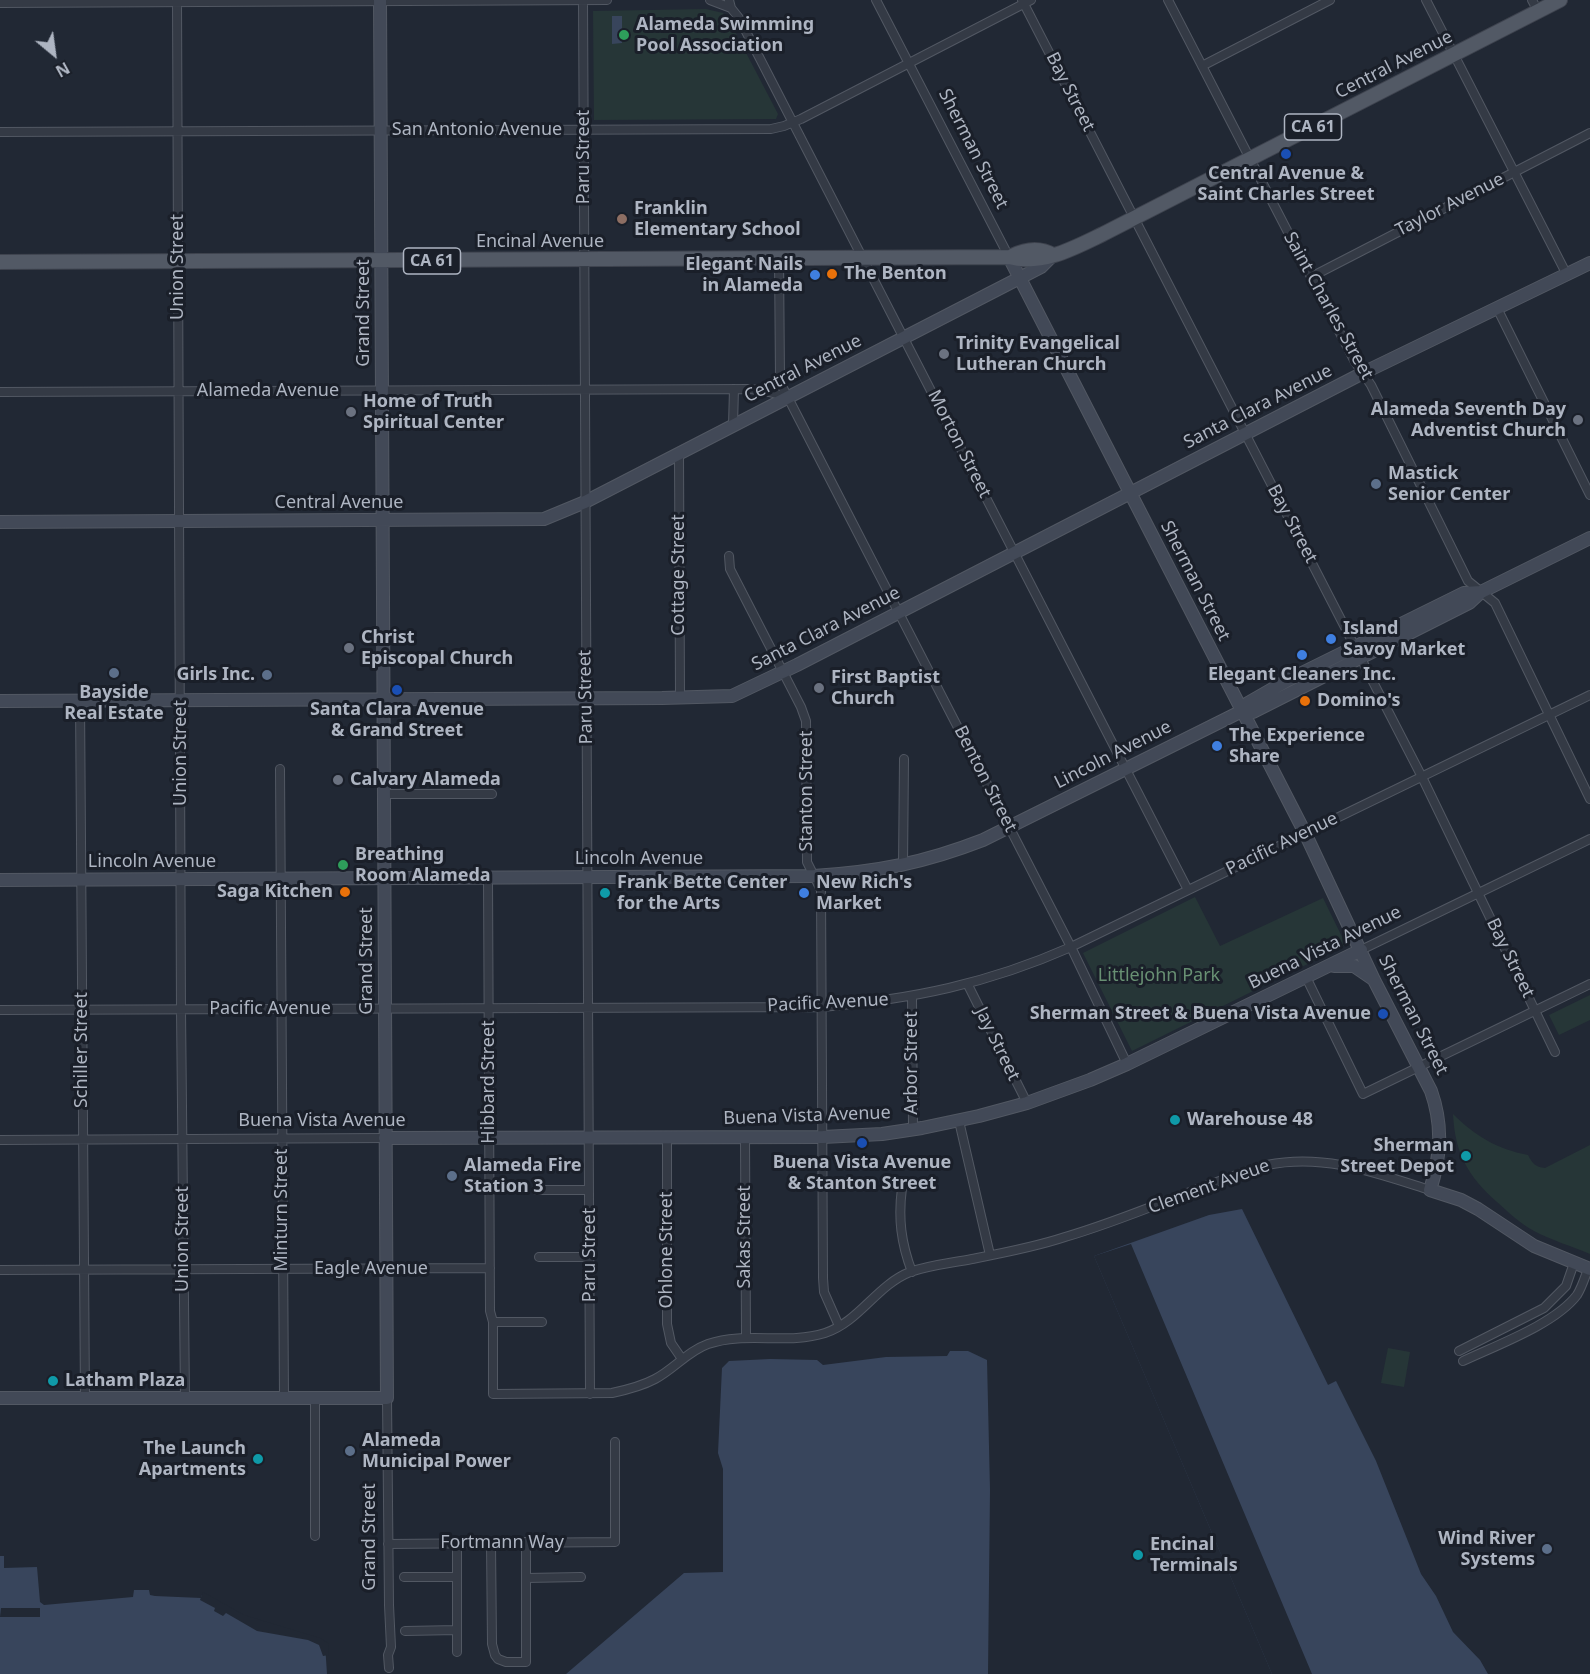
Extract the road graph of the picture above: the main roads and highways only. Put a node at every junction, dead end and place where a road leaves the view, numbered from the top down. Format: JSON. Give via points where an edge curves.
{"nodes":[{"id":1,"x":1560,"y":0,"type":"edge"},
{"id":2,"x":1535,"y":6,"type":"edge"},
{"id":3,"x":1053,"y":255,"type":"joint"},
{"id":4,"x":0,"y":262,"type":"edge"}],
"edges":[{"from":1,"to":2,"type":"main road","name":"Central Avenue","number":"CA 61"},
{"from":2,"to":3,"type":"main road","name":"Central Avenue","number":"CA 61","via":[[1454,54],[1250,160],[1135,219]]},
{"from":3,"to":4,"type":"main road","name":"Encinal Avenue","number":"CA 61","via":[[1044,249],[1009,257]]}]}
